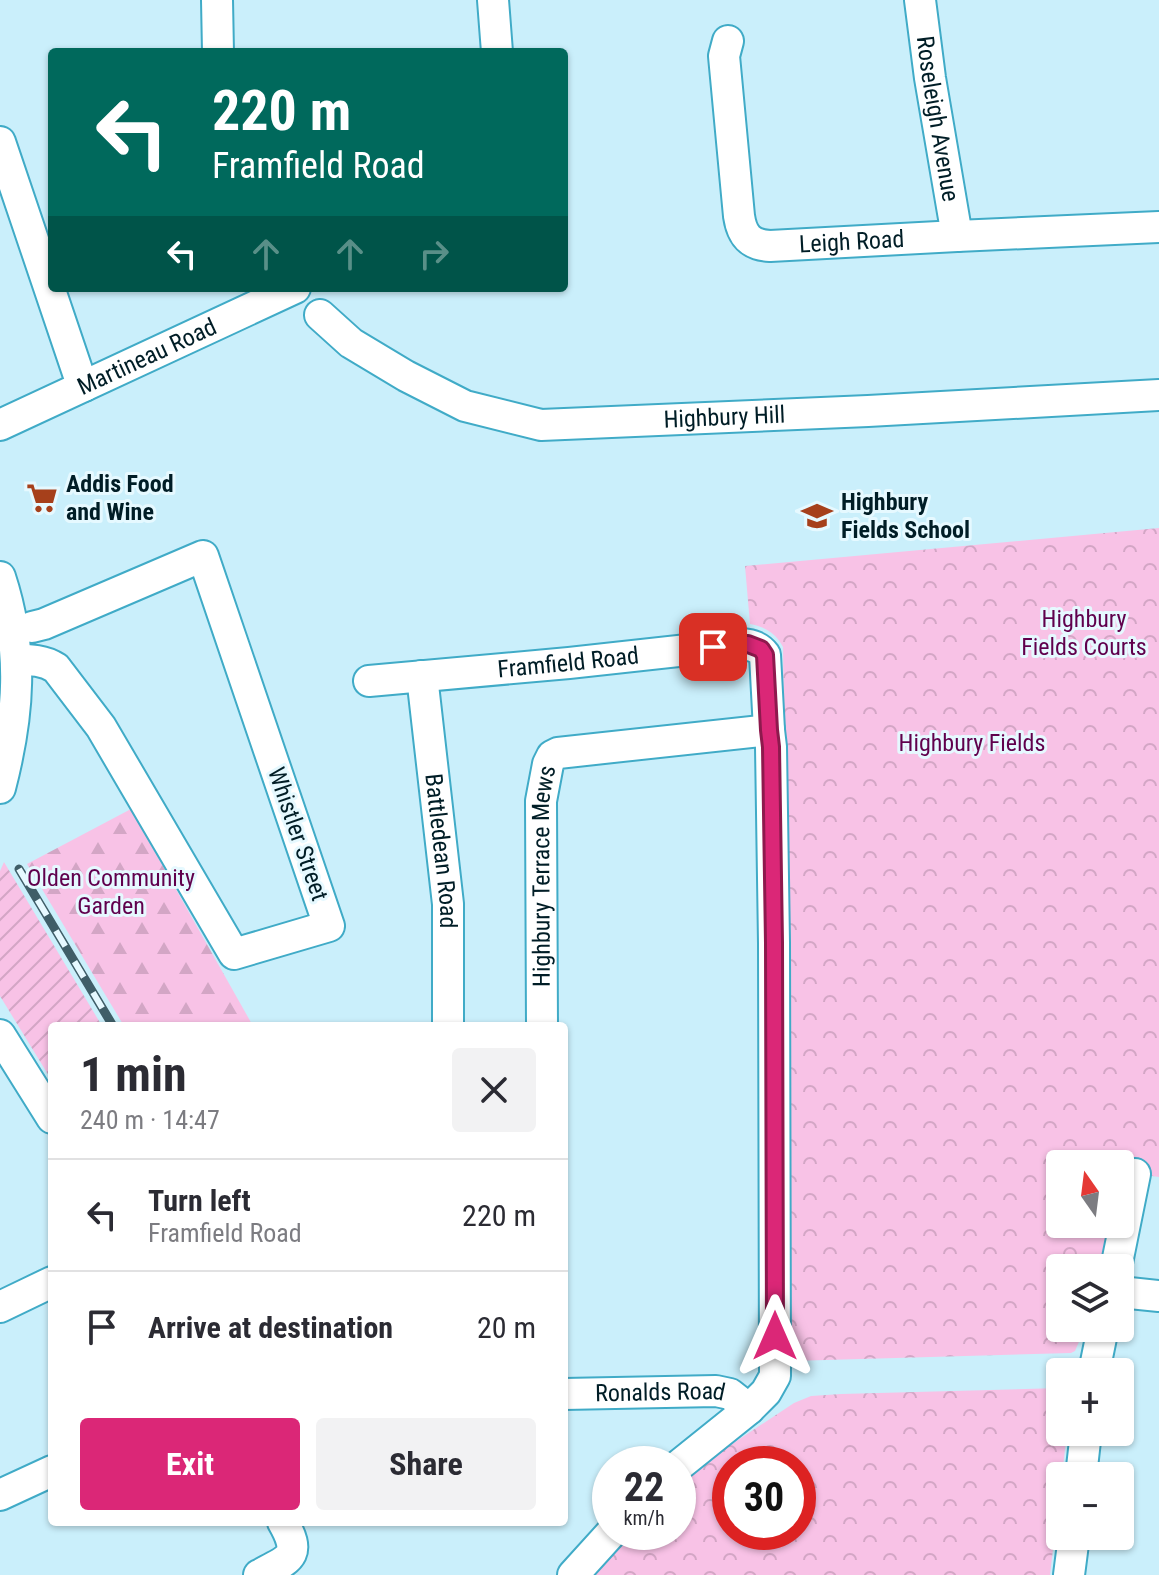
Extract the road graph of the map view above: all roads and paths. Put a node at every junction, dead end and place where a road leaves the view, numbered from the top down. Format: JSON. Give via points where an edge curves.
{"nodes":[{"id":1,"x":217,"y":0,"type":"edge"},
{"id":2,"x":493,"y":0,"type":"edge"},
{"id":3,"x":920,"y":0,"type":"edge"},
{"id":4,"x":728,"y":41,"type":"dead end"},
{"id":5,"x":218,"y":48,"type":"edge"},
{"id":6,"x":497,"y":48,"type":"edge"},
{"id":7,"x":0,"y":142,"type":"edge"},
{"id":8,"x":1159,"y":227,"type":"edge"},
{"id":9,"x":957,"y":236,"type":"junction"},
{"id":10,"x":48,"y":284,"type":"edge"},
{"id":11,"x":51,"y":292,"type":"edge"},
{"id":12,"x":305,"y":298,"type":"edge"},
{"id":13,"x":84,"y":386,"type":"junction"},
{"id":14,"x":1159,"y":395,"type":"edge"},
{"id":15,"x":0,"y":425,"type":"edge"},
{"id":16,"x":0,"y":577,"type":"edge"},
{"id":17,"x":32,"y":627,"type":"dead end"},
{"id":18,"x":17,"y":660,"type":"junction"},
{"id":19,"x":422,"y":676,"type":"junction"},
{"id":20,"x":369,"y":681,"type":"dead end"},
{"id":21,"x":769,"y":730,"type":"junction"},
{"id":22,"x":0,"y":788,"type":"edge"},
{"id":23,"x":448,"y":1022,"type":"edge"},
{"id":24,"x":542,"y":1022,"type":"edge"},
{"id":25,"x":0,"y":1035,"type":"edge"},
{"id":26,"x":48,"y":1112,"type":"edge"},
{"id":27,"x":1135,"y":1174,"type":"dead end"},
{"id":28,"x":1119,"y":1254,"type":"edge"},
{"id":29,"x":48,"y":1284,"type":"edge"},
{"id":30,"x":1134,"y":1293,"type":"edge"},
{"id":31,"x":1159,"y":1296,"type":"edge"},
{"id":32,"x":0,"y":1307,"type":"edge"},
{"id":33,"x":568,"y":1394,"type":"edge"},
{"id":34,"x":749,"y":1409,"type":"junction"},
{"id":35,"x":696,"y":1452,"type":"edge"},
{"id":36,"x":48,"y":1473,"type":"edge"},
{"id":37,"x":0,"y":1495,"type":"edge"},
{"id":38,"x":285,"y":1526,"type":"edge"},
{"id":39,"x":596,"y":1550,"type":"edge"},
{"id":40,"x":1072,"y":1550,"type":"edge"},
{"id":41,"x":259,"y":1575,"type":"edge"},
{"id":42,"x":573,"y":1575,"type":"edge"},
{"id":43,"x":1069,"y":1575,"type":"edge"}],
"edges":[{"from":1,"to":5,"type":"street"},
{"from":2,"to":6,"type":"street"},
{"from":3,"to":9,"type":"street","name":"Roseleigh Avenue"},
{"from":4,"to":9,"type":"street","name":"Leigh Road","via":[[724,56],[739,216],[748,239],[770,246]]},
{"from":7,"to":10,"type":"street"},
{"from":8,"to":9,"type":"street","name":"Leigh Road"},
{"from":11,"to":13,"type":"street"},
{"from":12,"to":13,"type":"street","name":"Martineau Road"},
{"from":12,"to":14,"type":"street","name":"Highbury Hill","via":[[351,343],[406,376],[465,406],[541,425]]},
{"from":13,"to":15,"type":"street","name":"Martineau Road"},
{"from":16,"to":18,"type":"street"},
{"from":17,"to":18,"type":"street","name":"Whistler Street","via":[[203,556],[329,926],[234,954],[101,727],[56,668],[37,660]]},
{"from":18,"to":22,"type":"street","via":[[14,729]]},
{"from":19,"to":20,"type":"street","name":"Framfield Road"},
{"from":19,"to":21,"type":"street","name":"Framfield Road","via":[[755,646],[765,655]]},
{"from":19,"to":23,"type":"street","name":"Battledean Road","via":[[448,904]]},
{"from":21,"to":24,"type":"street","name":"Highbury Terrace Mews","via":[[552,756],[541,801]]},
{"from":21,"to":34,"type":"street","via":[[775,1376]]},
{"from":25,"to":26,"type":"street"},
{"from":27,"to":28,"type":"street"},
{"from":29,"to":32,"type":"street"},
{"from":30,"to":31,"type":"street"},
{"from":33,"to":34,"type":"street","name":"Ronalds Road","via":[[716,1391],[730,1394]]},
{"from":34,"to":35,"type":"street"},
{"from":36,"to":37,"type":"street"},
{"from":38,"to":41,"type":"street","via":[[293,1551]]},
{"from":39,"to":42,"type":"street"},
{"from":40,"to":43,"type":"street"}]}
